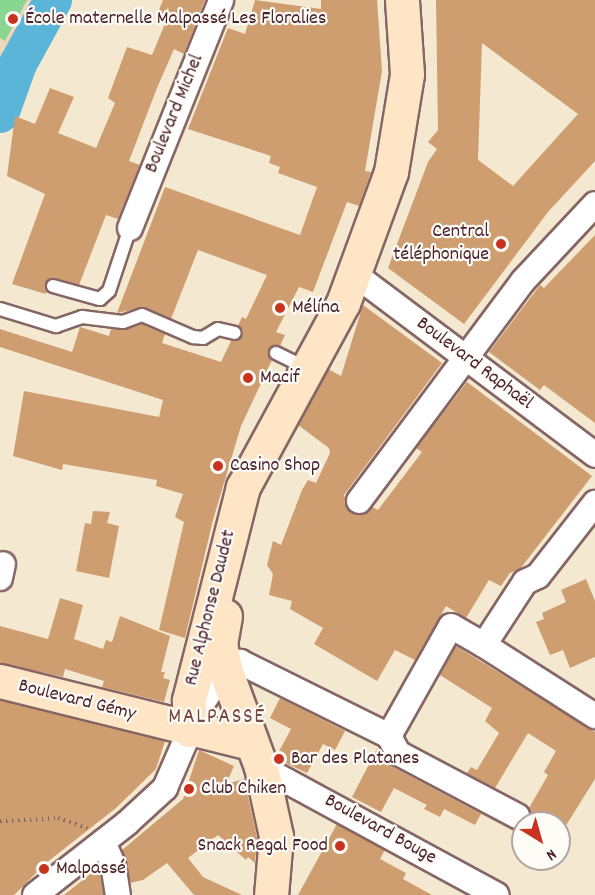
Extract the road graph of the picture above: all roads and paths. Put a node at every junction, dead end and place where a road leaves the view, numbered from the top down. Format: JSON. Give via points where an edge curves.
{"nodes":[{"id":1,"x":221,"y":0,"type":"edge"},
{"id":2,"x":402,"y":0,"type":"edge"},
{"id":3,"x":595,"y":204,"type":"edge"},
{"id":4,"x":130,"y":228,"type":"joint"},
{"id":5,"x":353,"y":273,"type":"junction"},
{"id":6,"x":53,"y":286,"type":"dead end"},
{"id":7,"x":0,"y":309,"type":"edge"},
{"id":8,"x":235,"y":333,"type":"dead end"},
{"id":9,"x":276,"y":353,"type":"dead end"},
{"id":10,"x":465,"y":358,"type":"junction"},
{"id":11,"x":308,"y":369,"type":"junction"},
{"id":12,"x":595,"y":455,"type":"edge"},
{"id":13,"x":258,"y":463,"type":"junction"},
{"id":14,"x":359,"y":501,"type":"dead end"},
{"id":15,"x":595,"y":503,"type":"edge"},
{"id":16,"x":484,"y":645,"type":"junction"},
{"id":17,"x":225,"y":669,"type":"junction"},
{"id":18,"x":0,"y":681,"type":"edge"},
{"id":19,"x":595,"y":716,"type":"edge"},
{"id":20,"x":189,"y":730,"type":"junction"},
{"id":21,"x":389,"y":736,"type":"junction"},
{"id":22,"x":256,"y":755,"type":"junction"},
{"id":23,"x":511,"y":813,"type":"edge"},
{"id":24,"x":0,"y":821,"type":"edge"},
{"id":25,"x":103,"y":842,"type":"junction"},
{"id":26,"x":35,"y":895,"type":"edge"},
{"id":27,"x":118,"y":895,"type":"edge"},
{"id":28,"x":271,"y":895,"type":"edge"},
{"id":29,"x":497,"y":895,"type":"edge"}],
"edges":[{"from":1,"to":4,"type":"street","name":"Boulevard Michel"},
{"from":2,"to":5,"type":"street","name":"Rue Alphonse Daudet","via":[[407,74],[391,172]]},
{"from":3,"to":10,"type":"street","via":[[523,281]]},
{"from":4,"to":6,"type":"lane","via":[[110,291],[100,299]]},
{"from":5,"to":10,"type":"street","name":"Boulevard Raphaël"},
{"from":5,"to":11,"type":"street","name":"Rue Alphonse Daudet","via":[[343,303]]},
{"from":7,"to":8,"type":"lane","via":[[56,326],[82,317],[123,322],[142,315],[193,337],[203,338],[218,329]]},
{"from":9,"to":11,"type":"lane"},
{"from":10,"to":12,"type":"street","name":"Boulevard Raphaël"},
{"from":10,"to":14,"type":"street"},
{"from":11,"to":13,"type":"street","name":"Rue Alphonse Daudet"},
{"from":13,"to":17,"type":"street","name":"Rue Alphonse Daudet","via":[[220,643]]},
{"from":13,"to":20,"type":"street","name":"Rue Alphonse Daudet","via":[[243,487],[213,593],[189,700]]},
{"from":15,"to":16,"type":"street","via":[[538,576],[525,582]]},
{"from":16,"to":19,"type":"street"},
{"from":16,"to":21,"type":"street","via":[[451,626]]},
{"from":17,"to":20,"type":"street","name":"Rue Alphonse Daudet","via":[[216,678]]},
{"from":17,"to":21,"type":"street","via":[[240,662]]},
{"from":17,"to":22,"type":"street"},
{"from":18,"to":20,"type":"street","name":"Boulevard Gémy"},
{"from":20,"to":22,"type":"street","name":"Boulevard Gémy","via":[[200,729]]},
{"from":20,"to":25,"type":"street","via":[[165,788]]},
{"from":21,"to":23,"type":"street","via":[[398,753]]},
{"from":22,"to":28,"type":"street","via":[[276,836]]},
{"from":22,"to":29,"type":"street","name":"Boulevard Bouge"},
{"from":24,"to":25,"type":"path","via":[[58,818],[91,829]]},
{"from":25,"to":26,"type":"street"},
{"from":25,"to":27,"type":"street","via":[[113,864]]}]}
